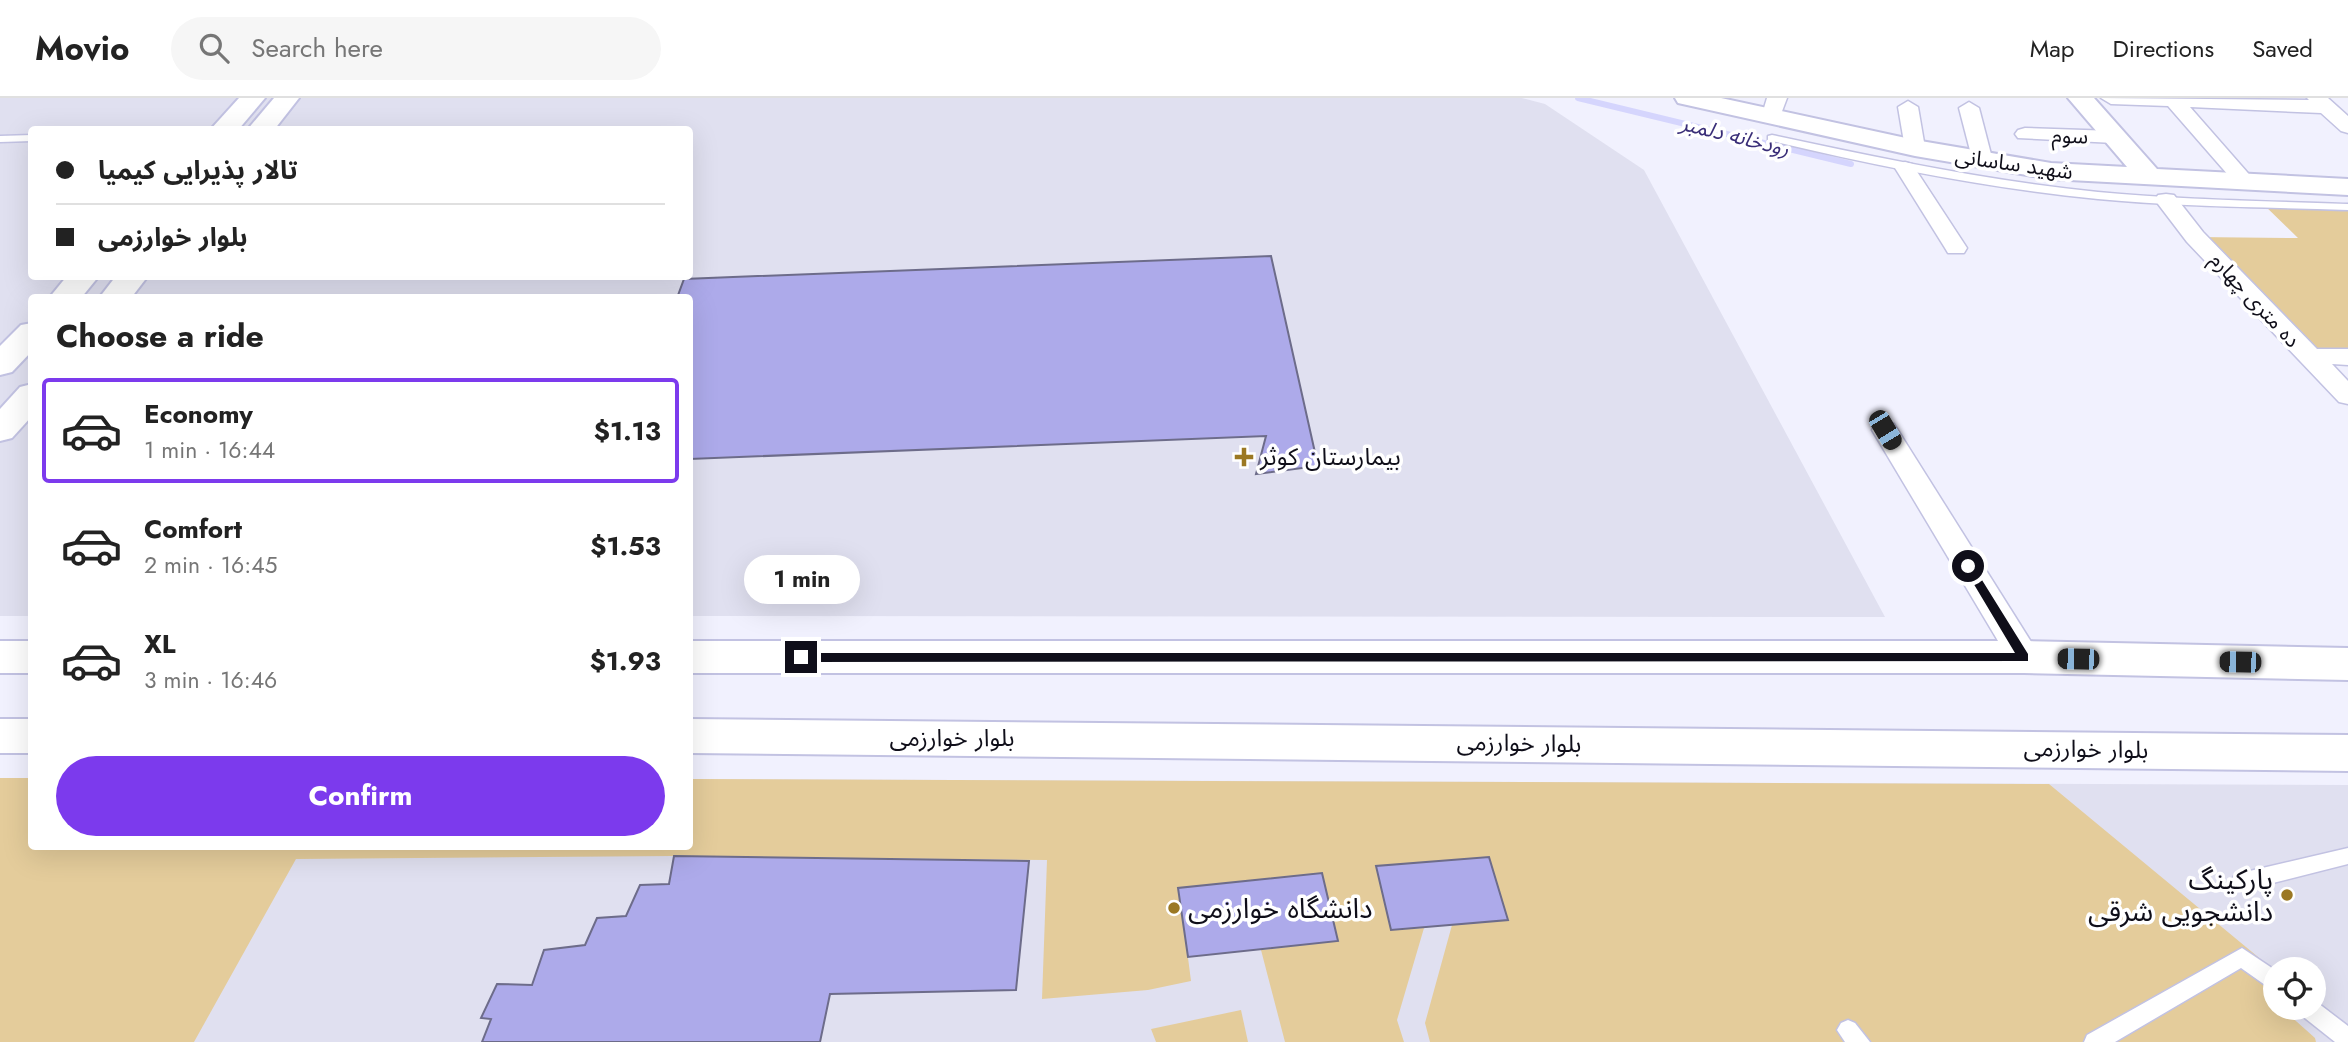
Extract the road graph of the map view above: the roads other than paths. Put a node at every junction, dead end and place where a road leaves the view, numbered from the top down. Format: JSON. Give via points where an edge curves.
{"nodes":[{"id":1,"x":253,"y":98,"type":"edge"},
{"id":2,"x":287,"y":98,"type":"edge"},
{"id":3,"x":1687,"y":98,"type":"edge"},
{"id":4,"x":2080,"y":98,"type":"edge"},
{"id":5,"x":2111,"y":98,"type":"edge"},
{"id":6,"x":2173,"y":100,"type":"edge"},
{"id":7,"x":2322,"y":103,"type":"edge"},
{"id":8,"x":1908,"y":107,"type":"dead end"},
{"id":9,"x":1969,"y":108,"type":"dead end"},
{"id":10,"x":1773,"y":118,"type":"edge"},
{"id":11,"x":227,"y":126,"type":"edge"},
{"id":12,"x":263,"y":126,"type":"edge"},
{"id":13,"x":2348,"y":127,"type":"edge"},
{"id":14,"x":2028,"y":132,"type":"dead end"},
{"id":15,"x":2115,"y":137,"type":"junction"},
{"id":16,"x":28,"y":138,"type":"edge"},
{"id":17,"x":0,"y":139,"type":"edge"},
{"id":18,"x":1910,"y":158,"type":"junction"},
{"id":19,"x":1983,"y":162,"type":"junction"},
{"id":20,"x":2150,"y":177,"type":"junction"},
{"id":21,"x":2243,"y":180,"type":"junction"},
{"id":22,"x":2348,"y":187,"type":"edge"},
{"id":23,"x":2166,"y":200,"type":"junction"},
{"id":24,"x":2348,"y":207,"type":"edge"},
{"id":25,"x":1956,"y":248,"type":"dead end"},
{"id":26,"x":80,"y":280,"type":"edge"},
{"id":27,"x":130,"y":280,"type":"edge"},
{"id":28,"x":68,"y":294,"type":"edge"},
{"id":29,"x":117,"y":294,"type":"edge"},
{"id":30,"x":28,"y":336,"type":"edge"},
{"id":31,"x":2307,"y":356,"type":"junction"},
{"id":32,"x":2348,"y":357,"type":"edge"},
{"id":33,"x":0,"y":365,"type":"edge"},
{"id":34,"x":2348,"y":396,"type":"edge"},
{"id":35,"x":28,"y":398,"type":"edge"},
{"id":36,"x":0,"y":430,"type":"edge"},
{"id":37,"x":1885,"y":430,"type":"dead end"},
{"id":38,"x":0,"y":657,"type":"edge"},
{"id":39,"x":28,"y":657,"type":"edge"},
{"id":40,"x":693,"y":657,"type":"edge"},
{"id":41,"x":2024,"y":657,"type":"junction"},
{"id":42,"x":2348,"y":664,"type":"edge"},
{"id":43,"x":0,"y":736,"type":"edge"},
{"id":44,"x":28,"y":736,"type":"edge"},
{"id":45,"x":693,"y":736,"type":"edge"},
{"id":46,"x":2348,"y":753,"type":"edge"},
{"id":47,"x":2348,"y":856,"type":"edge"},
{"id":48,"x":2241,"y":882,"type":"dead end"},
{"id":49,"x":2263,"y":973,"type":"edge"},
{"id":50,"x":2323,"y":1020,"type":"edge"},
{"id":51,"x":2348,"y":1039,"type":"edge"},
{"id":52,"x":2095,"y":1042,"type":"edge"}],
"edges":[{"from":1,"to":11,"type":"main road"},
{"from":2,"to":12,"type":"main road"},
{"from":3,"to":10,"type":"main road","name":"شهید ساسانی"},
{"from":4,"to":15,"type":"main road"},
{"from":5,"to":6,"type":"street"},
{"from":6,"to":7,"type":"street"},
{"from":6,"to":21,"type":"street"},
{"from":7,"to":13,"type":"street"},
{"from":8,"to":18,"type":"street"},
{"from":9,"to":19,"type":"street"},
{"from":10,"to":18,"type":"main road","name":"شهید ساسانی"},
{"from":14,"to":15,"type":"street","name":"سوم"},
{"from":15,"to":20,"type":"main road"},
{"from":16,"to":17,"type":"lane"},
{"from":18,"to":19,"type":"main road","name":"شهید ساسانی"},
{"from":18,"to":23,"type":"lane","name":"شهید ساسانی","via":[[2062,191]]},
{"from":18,"to":25,"type":"street"},
{"from":19,"to":20,"type":"main road","name":"شهید ساسانی"},
{"from":20,"to":21,"type":"main road","name":"شهید ساسانی"},
{"from":21,"to":22,"type":"main road","name":"شهید ساسانی"},
{"from":23,"to":24,"type":"lane","name":"شهید ساسانی"},
{"from":23,"to":31,"type":"street","name":"ده متری چهارم"},
{"from":26,"to":28,"type":"main road"},
{"from":27,"to":29,"type":"main road"},
{"from":30,"to":33,"type":"main road"},
{"from":31,"to":32,"type":"street"},
{"from":31,"to":34,"type":"street","name":"ده متری چهارم"},
{"from":35,"to":36,"type":"main road"},
{"from":37,"to":41,"type":"street"},
{"from":38,"to":39,"type":"main road"},
{"from":40,"to":41,"type":"main road"},
{"from":41,"to":42,"type":"main road"},
{"from":43,"to":44,"type":"main road"},
{"from":45,"to":46,"type":"main road","name":"بلوار خوارزمی"},
{"from":47,"to":48,"type":"lane"},
{"from":49,"to":52,"type":"lane","via":[[2242,957]]},
{"from":50,"to":51,"type":"lane"}]}
